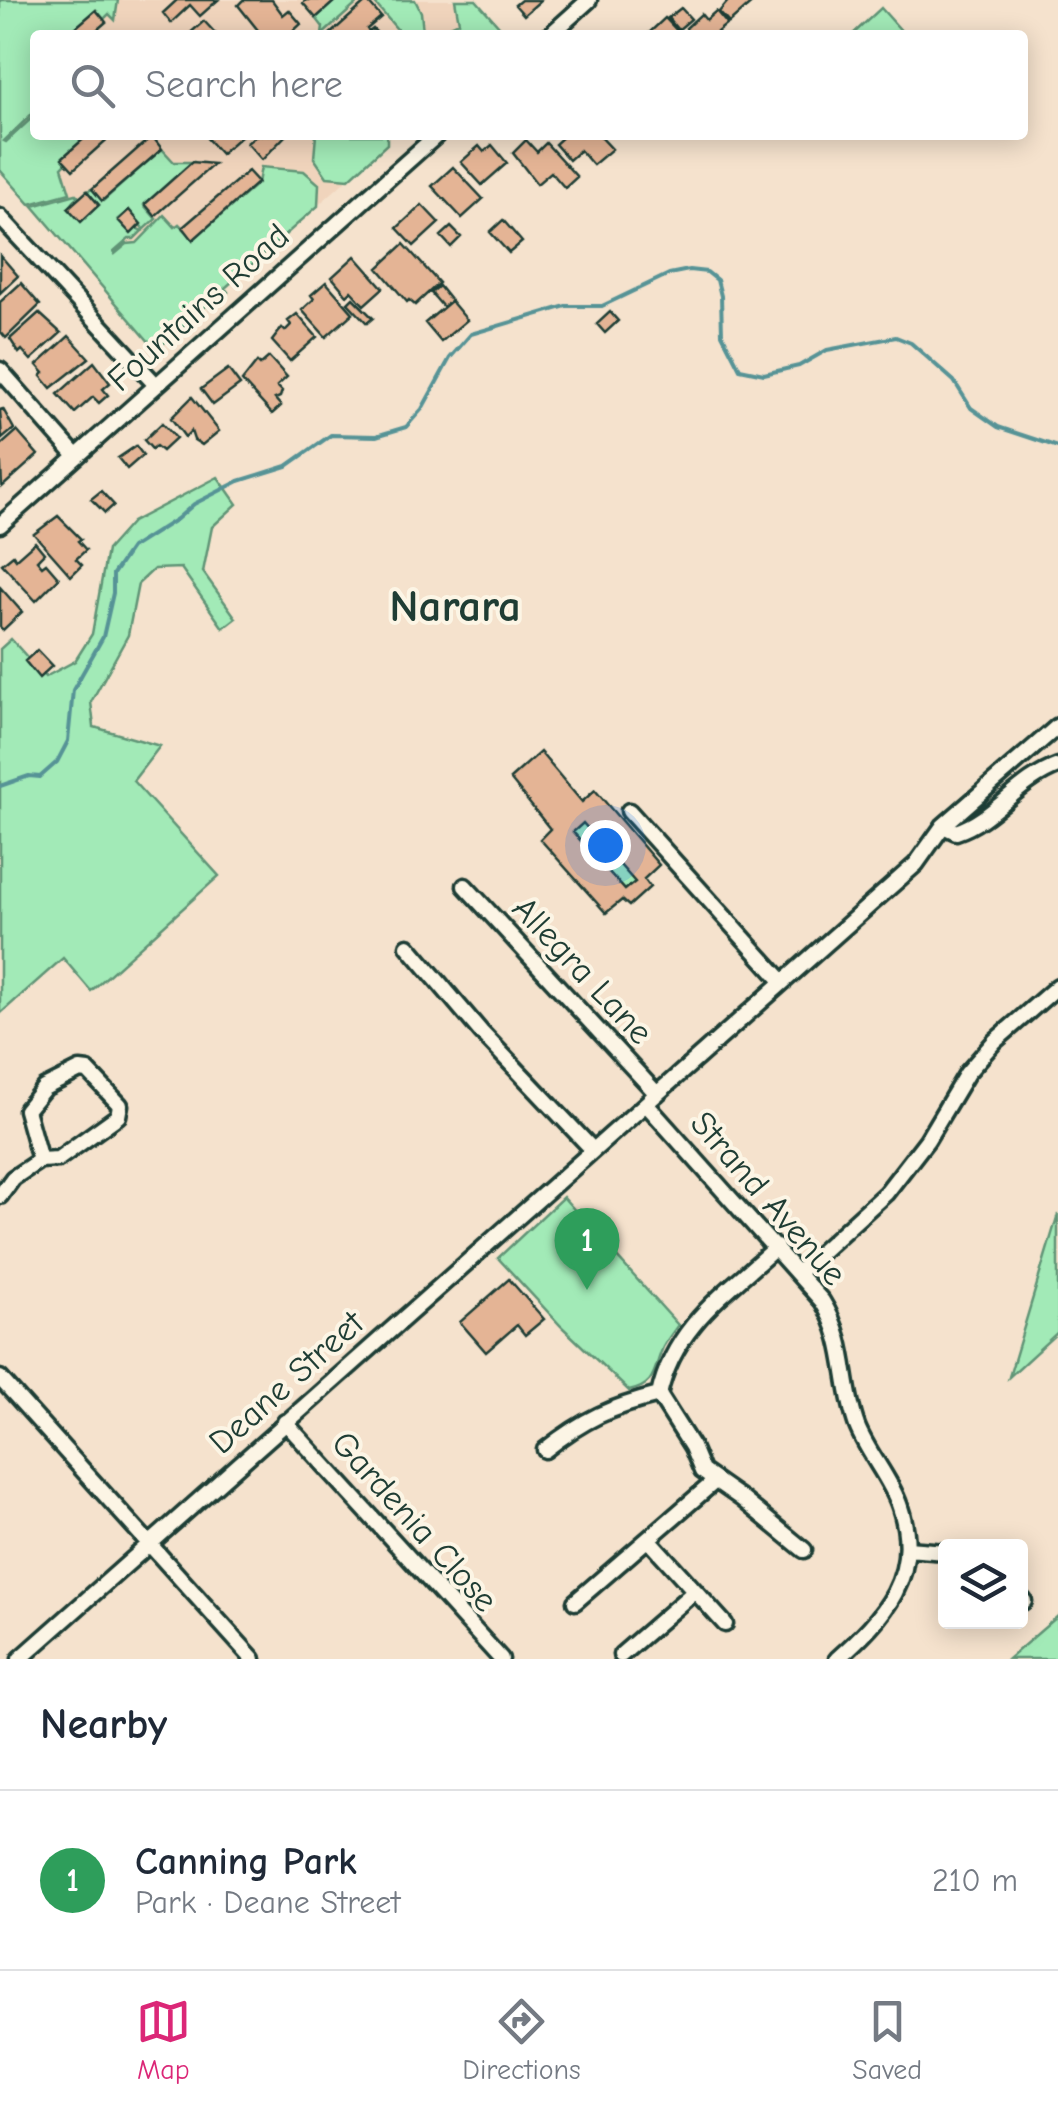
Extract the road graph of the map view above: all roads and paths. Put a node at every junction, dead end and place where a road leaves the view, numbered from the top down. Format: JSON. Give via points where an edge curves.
{"nodes":[{"id":1,"x":589,"y":0,"type":"edge"},
{"id":2,"x":556,"y":30,"type":"edge"},
{"id":3,"x":431,"y":140,"type":"edge"},
{"id":4,"x":0,"y":217,"type":"edge"},
{"id":5,"x":0,"y":370,"type":"edge"},
{"id":6,"x":156,"y":385,"type":"junction"},
{"id":7,"x":76,"y":454,"type":"junction"},
{"id":8,"x":0,"y":524,"type":"edge"},
{"id":9,"x":1058,"y":726,"type":"edge"},
{"id":10,"x":1058,"y":766,"type":"edge"},
{"id":11,"x":629,"y":811,"type":"dead end"},
{"id":12,"x":943,"y":826,"type":"junction"},
{"id":13,"x":466,"y":886,"type":"dead end"},
{"id":14,"x":408,"y":946,"type":"dead end"},
{"id":15,"x":783,"y":982,"type":"junction"},
{"id":16,"x":1058,"y":986,"type":"edge"},
{"id":17,"x":652,"y":1099,"type":"junction"},
{"id":18,"x":593,"y":1150,"type":"junction"},
{"id":19,"x":40,"y":1160,"type":"junction"},
{"id":20,"x":0,"y":1196,"type":"edge"},
{"id":21,"x":776,"y":1247,"type":"junction"},
{"id":22,"x":799,"y":1272,"type":"junction"},
{"id":23,"x":0,"y":1378,"type":"edge"},
{"id":24,"x":659,"y":1395,"type":"junction"},
{"id":25,"x":285,"y":1422,"type":"junction"},
{"id":26,"x":545,"y":1450,"type":"dead end"},
{"id":27,"x":714,"y":1482,"type":"junction"},
{"id":28,"x":648,"y":1539,"type":"junction"},
{"id":29,"x":150,"y":1544,"type":"junction"},
{"id":30,"x":804,"y":1550,"type":"dead end"},
{"id":31,"x":907,"y":1550,"type":"junction"},
{"id":32,"x":938,"y":1552,"type":"edge"},
{"id":33,"x":695,"y":1591,"type":"junction"},
{"id":34,"x":574,"y":1602,"type":"dead end"},
{"id":35,"x":725,"y":1624,"type":"dead end"},
{"id":36,"x":622,"y":1655,"type":"dead end"},
{"id":37,"x":20,"y":1659,"type":"edge"},
{"id":38,"x":253,"y":1659,"type":"edge"},
{"id":39,"x":501,"y":1659,"type":"edge"},
{"id":40,"x":837,"y":1659,"type":"edge"}],
"edges":[{"from":1,"to":2,"type":"street"},
{"from":3,"to":6,"type":"street","name":"Fountains Road"},
{"from":4,"to":6,"type":"street"},
{"from":5,"to":7,"type":"street"},
{"from":6,"to":7,"type":"street","name":"Fountains Road"},
{"from":7,"to":8,"type":"street","name":"Fountains Road"},
{"from":9,"to":12,"type":"street","name":"Deane Street"},
{"from":10,"to":12,"type":"street","via":[[1034,775],[972,826],[956,832]]},
{"from":11,"to":15,"type":"street"},
{"from":12,"to":15,"type":"street","name":"Deane Street","via":[[916,864]]},
{"from":13,"to":17,"type":"street","name":"Allegra Lane"},
{"from":14,"to":18,"type":"street"},
{"from":15,"to":17,"type":"street","name":"Deane Street"},
{"from":16,"to":22,"type":"street","via":[[967,1073],[886,1193]]},
{"from":17,"to":18,"type":"street","name":"Deane Street"},
{"from":17,"to":21,"type":"street","name":"Strand Avenue"},
{"from":18,"to":25,"type":"street","name":"Deane Street"},
{"from":19,"to":19,"type":"street","via":[[58,1159],[118,1116],[120,1105],[88,1072],[44,1088],[26,1110]]},
{"from":19,"to":20,"type":"street"},
{"from":21,"to":22,"type":"street","name":"Strand Avenue"},
{"from":21,"to":24,"type":"street","via":[[676,1345]]},
{"from":22,"to":31,"type":"street","name":"Strand Avenue","via":[[839,1332],[858,1428],[900,1506]]},
{"from":23,"to":29,"type":"street"},
{"from":24,"to":26,"type":"street","via":[[610,1408]]},
{"from":24,"to":27,"type":"street"},
{"from":25,"to":29,"type":"street","name":"Deane Street"},
{"from":25,"to":39,"type":"street","name":"Gardenia Close"},
{"from":27,"to":28,"type":"street"},
{"from":27,"to":30,"type":"street"},
{"from":28,"to":33,"type":"street"},
{"from":28,"to":34,"type":"street"},
{"from":29,"to":37,"type":"street","name":"Deane Street"},
{"from":29,"to":38,"type":"street"},
{"from":31,"to":32,"type":"street"},
{"from":31,"to":40,"type":"street","name":"Strand Avenue","via":[[884,1614]]},
{"from":33,"to":35,"type":"street"},
{"from":33,"to":36,"type":"street"}]}
